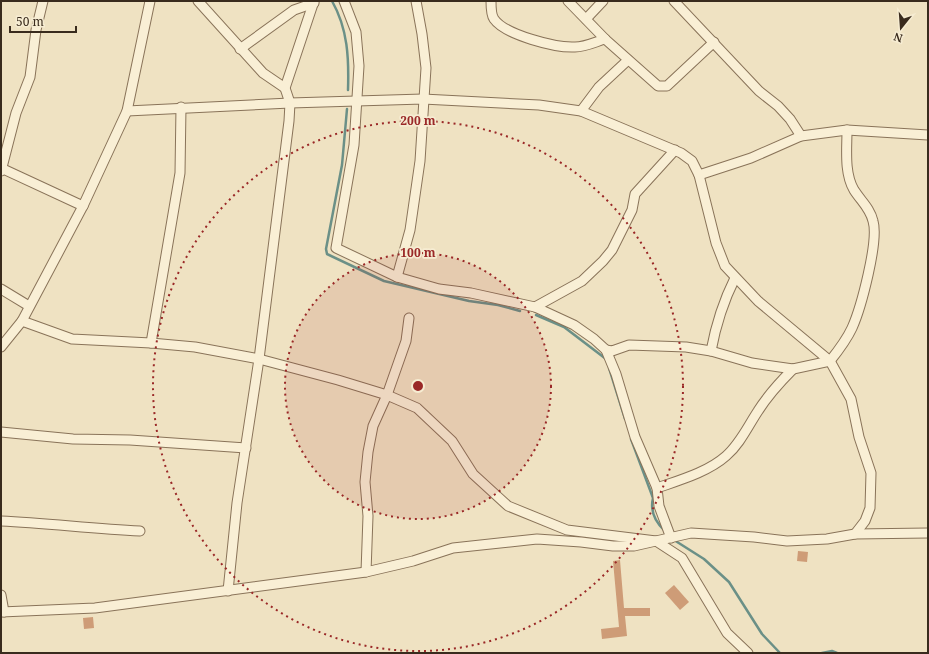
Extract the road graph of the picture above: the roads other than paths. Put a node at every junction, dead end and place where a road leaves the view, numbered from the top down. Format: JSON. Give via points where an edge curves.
{"nodes":[{"id":1,"x":43,"y":1,"type":"edge"},
{"id":2,"x":150,"y":1,"type":"edge"},
{"id":3,"x":198,"y":1,"type":"edge"},
{"id":4,"x":344,"y":1,"type":"edge"},
{"id":5,"x":416,"y":1,"type":"edge"},
{"id":6,"x":491,"y":1,"type":"edge"},
{"id":7,"x":568,"y":1,"type":"edge"},
{"id":8,"x":603,"y":1,"type":"edge"},
{"id":9,"x":674,"y":1,"type":"edge"},
{"id":10,"x":307,"y":3,"type":"edge"},
{"id":11,"x":586,"y":19,"type":"junction"},
{"id":12,"x":605,"y":38,"type":"junction"},
{"id":13,"x":714,"y":42,"type":"junction"},
{"id":14,"x":240,"y":49,"type":"junction"},
{"id":15,"x":628,"y":60,"type":"junction"},
{"id":16,"x":285,"y":88,"type":"junction"},
{"id":17,"x":423,"y":99,"type":"junction"},
{"id":18,"x":357,"y":101,"type":"junction"},
{"id":19,"x":290,"y":103,"type":"junction"},
{"id":20,"x":181,"y":107,"type":"junction"},
{"id":21,"x":126,"y":111,"type":"junction"},
{"id":22,"x":581,"y":111,"type":"junction"},
{"id":23,"x":847,"y":130,"type":"junction"},
{"id":24,"x":928,"y":135,"type":"edge"},
{"id":25,"x":801,"y":136,"type":"junction"},
{"id":26,"x":675,"y":150,"type":"junction"},
{"id":27,"x":2,"y":169,"type":"edge"},
{"id":28,"x":699,"y":175,"type":"junction"},
{"id":29,"x":83,"y":206,"type":"junction"},
{"id":30,"x":397,"y":277,"type":"junction"},
{"id":31,"x":735,"y":278,"type":"junction"},
{"id":32,"x":1,"y":289,"type":"edge"},
{"id":33,"x":29,"y":306,"type":"junction"},
{"id":34,"x":534,"y":307,"type":"junction"},
{"id":35,"x":409,"y":318,"type":"dead end"},
{"id":36,"x":22,"y":321,"type":"junction"},
{"id":37,"x":151,"y":343,"type":"junction"},
{"id":38,"x":1,"y":347,"type":"edge"},
{"id":39,"x":606,"y":350,"type":"junction"},
{"id":40,"x":711,"y":350,"type":"junction"},
{"id":41,"x":258,"y":359,"type":"junction"},
{"id":42,"x":830,"y":361,"type":"junction"},
{"id":43,"x":794,"y":369,"type":"junction"},
{"id":44,"x":387,"y":395,"type":"junction"},
{"id":45,"x":1,"y":432,"type":"edge"},
{"id":46,"x":246,"y":448,"type":"junction"},
{"id":47,"x":657,"y":488,"type":"junction"},
{"id":48,"x":1,"y":520,"type":"edge"},
{"id":49,"x":140,"y":531,"type":"dead end"},
{"id":50,"x":928,"y":533,"type":"edge"},
{"id":51,"x":855,"y":534,"type":"junction"},
{"id":52,"x":670,"y":538,"type":"junction"},
{"id":53,"x":656,"y":541,"type":"junction"},
{"id":54,"x":366,"y":572,"type":"junction"},
{"id":55,"x":228,"y":591,"type":"junction"},
{"id":56,"x":1,"y":595,"type":"edge"},
{"id":57,"x":3,"y":612,"type":"edge"},
{"id":58,"x":748,"y":653,"type":"edge"}],
"edges":[{"from":1,"to":27,"type":"street","via":[[30,76],[16,113]]},
{"from":2,"to":21,"type":"street"},
{"from":3,"to":14,"type":"street"},
{"from":4,"to":18,"type":"street","via":[[356,32],[359,66]]},
{"from":5,"to":17,"type":"street","via":[[426,68]]},
{"from":6,"to":12,"type":"street","via":[[493,18],[500,26],[522,37],[574,47]]},
{"from":7,"to":11,"type":"street"},
{"from":8,"to":11,"type":"street"},
{"from":9,"to":13,"type":"street"},
{"from":10,"to":14,"type":"street"},
{"from":10,"to":16,"type":"street"},
{"from":11,"to":12,"type":"street"},
{"from":12,"to":15,"type":"street"},
{"from":13,"to":15,"type":"street","via":[[667,86],[658,86]]},
{"from":13,"to":25,"type":"street","via":[[759,91],[778,106]]},
{"from":14,"to":16,"type":"street","via":[[263,73]]},
{"from":15,"to":22,"type":"street","via":[[599,87]]},
{"from":16,"to":19,"type":"street"},
{"from":17,"to":18,"type":"street"},
{"from":17,"to":22,"type":"street","via":[[538,105]]},
{"from":17,"to":30,"type":"street","via":[[420,161],[413,213]]},
{"from":18,"to":19,"type":"street"},
{"from":18,"to":30,"type":"street","via":[[354,145],[336,248]]},
{"from":19,"to":20,"type":"street"},
{"from":19,"to":41,"type":"street"},
{"from":20,"to":21,"type":"street"},
{"from":20,"to":37,"type":"street","via":[[180,173]]},
{"from":21,"to":29,"type":"street"},
{"from":22,"to":26,"type":"street"},
{"from":23,"to":24,"type":"street"},
{"from":23,"to":25,"type":"street"},
{"from":23,"to":42,"type":"street","via":[[847,166],[854,189],[868,208],[874,222],[874,238],[869,267],[852,327]]},
{"from":25,"to":28,"type":"street","via":[[751,158]]},
{"from":26,"to":28,"type":"street","via":[[692,161]]},
{"from":26,"to":34,"type":"street","via":[[635,194],[632,210],[612,250],[603,261],[582,281]]},
{"from":27,"to":29,"type":"street"},
{"from":28,"to":31,"type":"street","via":[[716,243],[725,266]]},
{"from":29,"to":33,"type":"street"},
{"from":30,"to":34,"type":"street","via":[[439,289],[471,293]]},
{"from":31,"to":40,"type":"street","via":[[720,310]]},
{"from":31,"to":42,"type":"street","via":[[758,301]]},
{"from":32,"to":33,"type":"street"},
{"from":33,"to":36,"type":"street"},
{"from":34,"to":39,"type":"street","via":[[574,325]]},
{"from":35,"to":44,"type":"street","via":[[406,341]]},
{"from":36,"to":37,"type":"street","via":[[72,339]]},
{"from":36,"to":38,"type":"street"},
{"from":37,"to":41,"type":"street","via":[[195,347]]},
{"from":39,"to":40,"type":"street","via":[[612,351],[629,345]]},
{"from":39,"to":47,"type":"street","via":[[635,437]]},
{"from":40,"to":43,"type":"street","via":[[752,363]]},
{"from":41,"to":44,"type":"street"},
{"from":41,"to":46,"type":"street"},
{"from":42,"to":43,"type":"street"},
{"from":42,"to":51,"type":"street","via":[[851,399],[858,437],[871,473],[870,508]]},
{"from":43,"to":47,"type":"street","via":[[777,385],[726,456],[701,471]]},
{"from":44,"to":53,"type":"street","via":[[416,408],[452,441],[472,474],[508,506],[567,530]]},
{"from":44,"to":54,"type":"street","via":[[373,426],[368,452],[365,482],[368,516]]},
{"from":45,"to":46,"type":"street","via":[[73,439]]},
{"from":46,"to":55,"type":"street","via":[[237,503]]},
{"from":47,"to":52,"type":"street","via":[[659,506]]},
{"from":48,"to":49,"type":"street","via":[[88,529]]},
{"from":50,"to":51,"type":"street"},
{"from":51,"to":52,"type":"street","via":[[827,539],[787,541],[691,533]]},
{"from":52,"to":53,"type":"street"},
{"from":53,"to":54,"type":"street","via":[[634,546],[613,546],[538,539],[471,546],[454,548],[414,561]]},
{"from":53,"to":58,"type":"street","via":[[682,558],[727,633]]},
{"from":54,"to":55,"type":"street"},
{"from":55,"to":57,"type":"street","via":[[95,608]]},
{"from":56,"to":57,"type":"street"}]}
